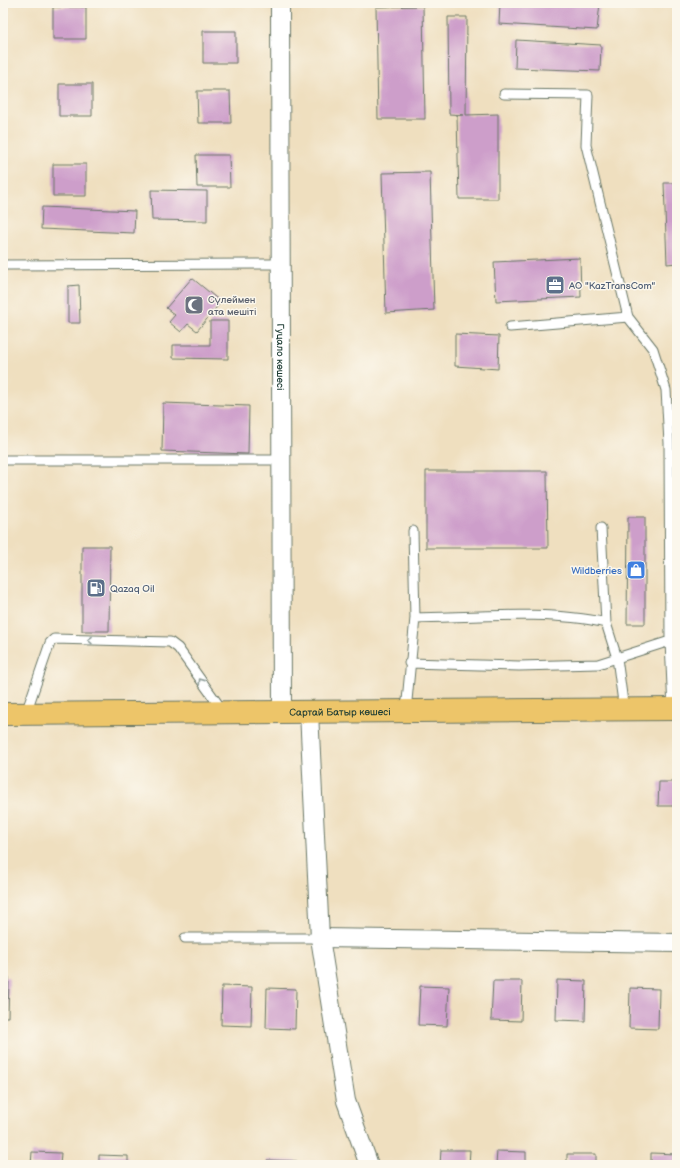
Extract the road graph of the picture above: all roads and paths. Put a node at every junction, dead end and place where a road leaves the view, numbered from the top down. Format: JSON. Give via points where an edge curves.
{"nodes":[{"id":1,"x":280,"y":3,"type":"edge"},
{"id":2,"x":504,"y":94,"type":"dead end"},
{"id":3,"x":282,"y":264,"type":"junction"},
{"id":4,"x":3,"y":265,"type":"edge"},
{"id":5,"x":628,"y":317,"type":"junction"},
{"id":6,"x":510,"y":327,"type":"dead end"},
{"id":7,"x":3,"y":460,"type":"edge"},
{"id":8,"x":282,"y":460,"type":"junction"},
{"id":9,"x":601,"y":528,"type":"dead end"},
{"id":10,"x":413,"y":531,"type":"dead end"},
{"id":11,"x":415,"y":618,"type":"junction"},
{"id":12,"x":606,"y":623,"type":"junction"},
{"id":13,"x":670,"y":641,"type":"junction"},
{"id":14,"x":617,"y":658,"type":"junction"},
{"id":15,"x":409,"y":663,"type":"junction"},
{"id":16,"x":624,"y":710,"type":"junction"},
{"id":17,"x":675,"y":710,"type":"edge"},
{"id":18,"x":406,"y":711,"type":"junction"},
{"id":19,"x":224,"y":712,"type":"junction"},
{"id":20,"x":282,"y":712,"type":"junction"},
{"id":21,"x":309,"y":712,"type":"junction"},
{"id":22,"x":26,"y":713,"type":"junction"},
{"id":23,"x":3,"y":714,"type":"edge"},
{"id":24,"x":185,"y":938,"type":"dead end"},
{"id":25,"x":320,"y":938,"type":"junction"},
{"id":26,"x":677,"y":943,"type":"edge"},
{"id":27,"x":369,"y":1165,"type":"edge"}],
"edges":[{"from":1,"to":3,"type":"street","name":"Гуцало көшесі"},
{"from":2,"to":5,"type":"lane","via":[[588,95],[586,145]]},
{"from":3,"to":4,"type":"lane"},
{"from":3,"to":8,"type":"street","name":"Гуцало көшесі"},
{"from":5,"to":6,"type":"lane"},
{"from":5,"to":13,"type":"lane","via":[[653,349],[666,390],[669,443]]},
{"from":7,"to":8,"type":"lane"},
{"from":8,"to":20,"type":"street","name":"Гуцало көшесі"},
{"from":9,"to":12,"type":"lane"},
{"from":10,"to":11,"type":"lane"},
{"from":11,"to":12,"type":"lane","via":[[524,616]]},
{"from":11,"to":15,"type":"lane"},
{"from":12,"to":14,"type":"lane"},
{"from":13,"to":14,"type":"lane"},
{"from":13,"to":17,"type":"lane"},
{"from":14,"to":15,"type":"lane","via":[[580,666]]},
{"from":14,"to":16,"type":"lane"},
{"from":15,"to":18,"type":"lane"},
{"from":16,"to":17,"type":"highway","name":"Сартай Батыр көшесі"},
{"from":16,"to":18,"type":"highway","name":"Сартай Батыр көшесі"},
{"from":18,"to":21,"type":"highway","name":"Сартай Батыр көшесі"},
{"from":19,"to":20,"type":"highway","name":"Сартай Батыр көшесі"},
{"from":19,"to":22,"type":"highway","name":"Сартай Батыр көшесі"},
{"from":19,"to":22,"type":"lane","one_way":true,"via":[[178,648],[170,642],[54,640],[50,643]]},
{"from":20,"to":21,"type":"highway","name":"Сартай Батыр көшесі"},
{"from":21,"to":25,"type":"street"},
{"from":22,"to":23,"type":"highway","name":"Сартай Батыр көшесі"},
{"from":24,"to":25,"type":"lane"},
{"from":25,"to":26,"type":"street"},
{"from":25,"to":27,"type":"street","via":[[346,1101]]}]}
